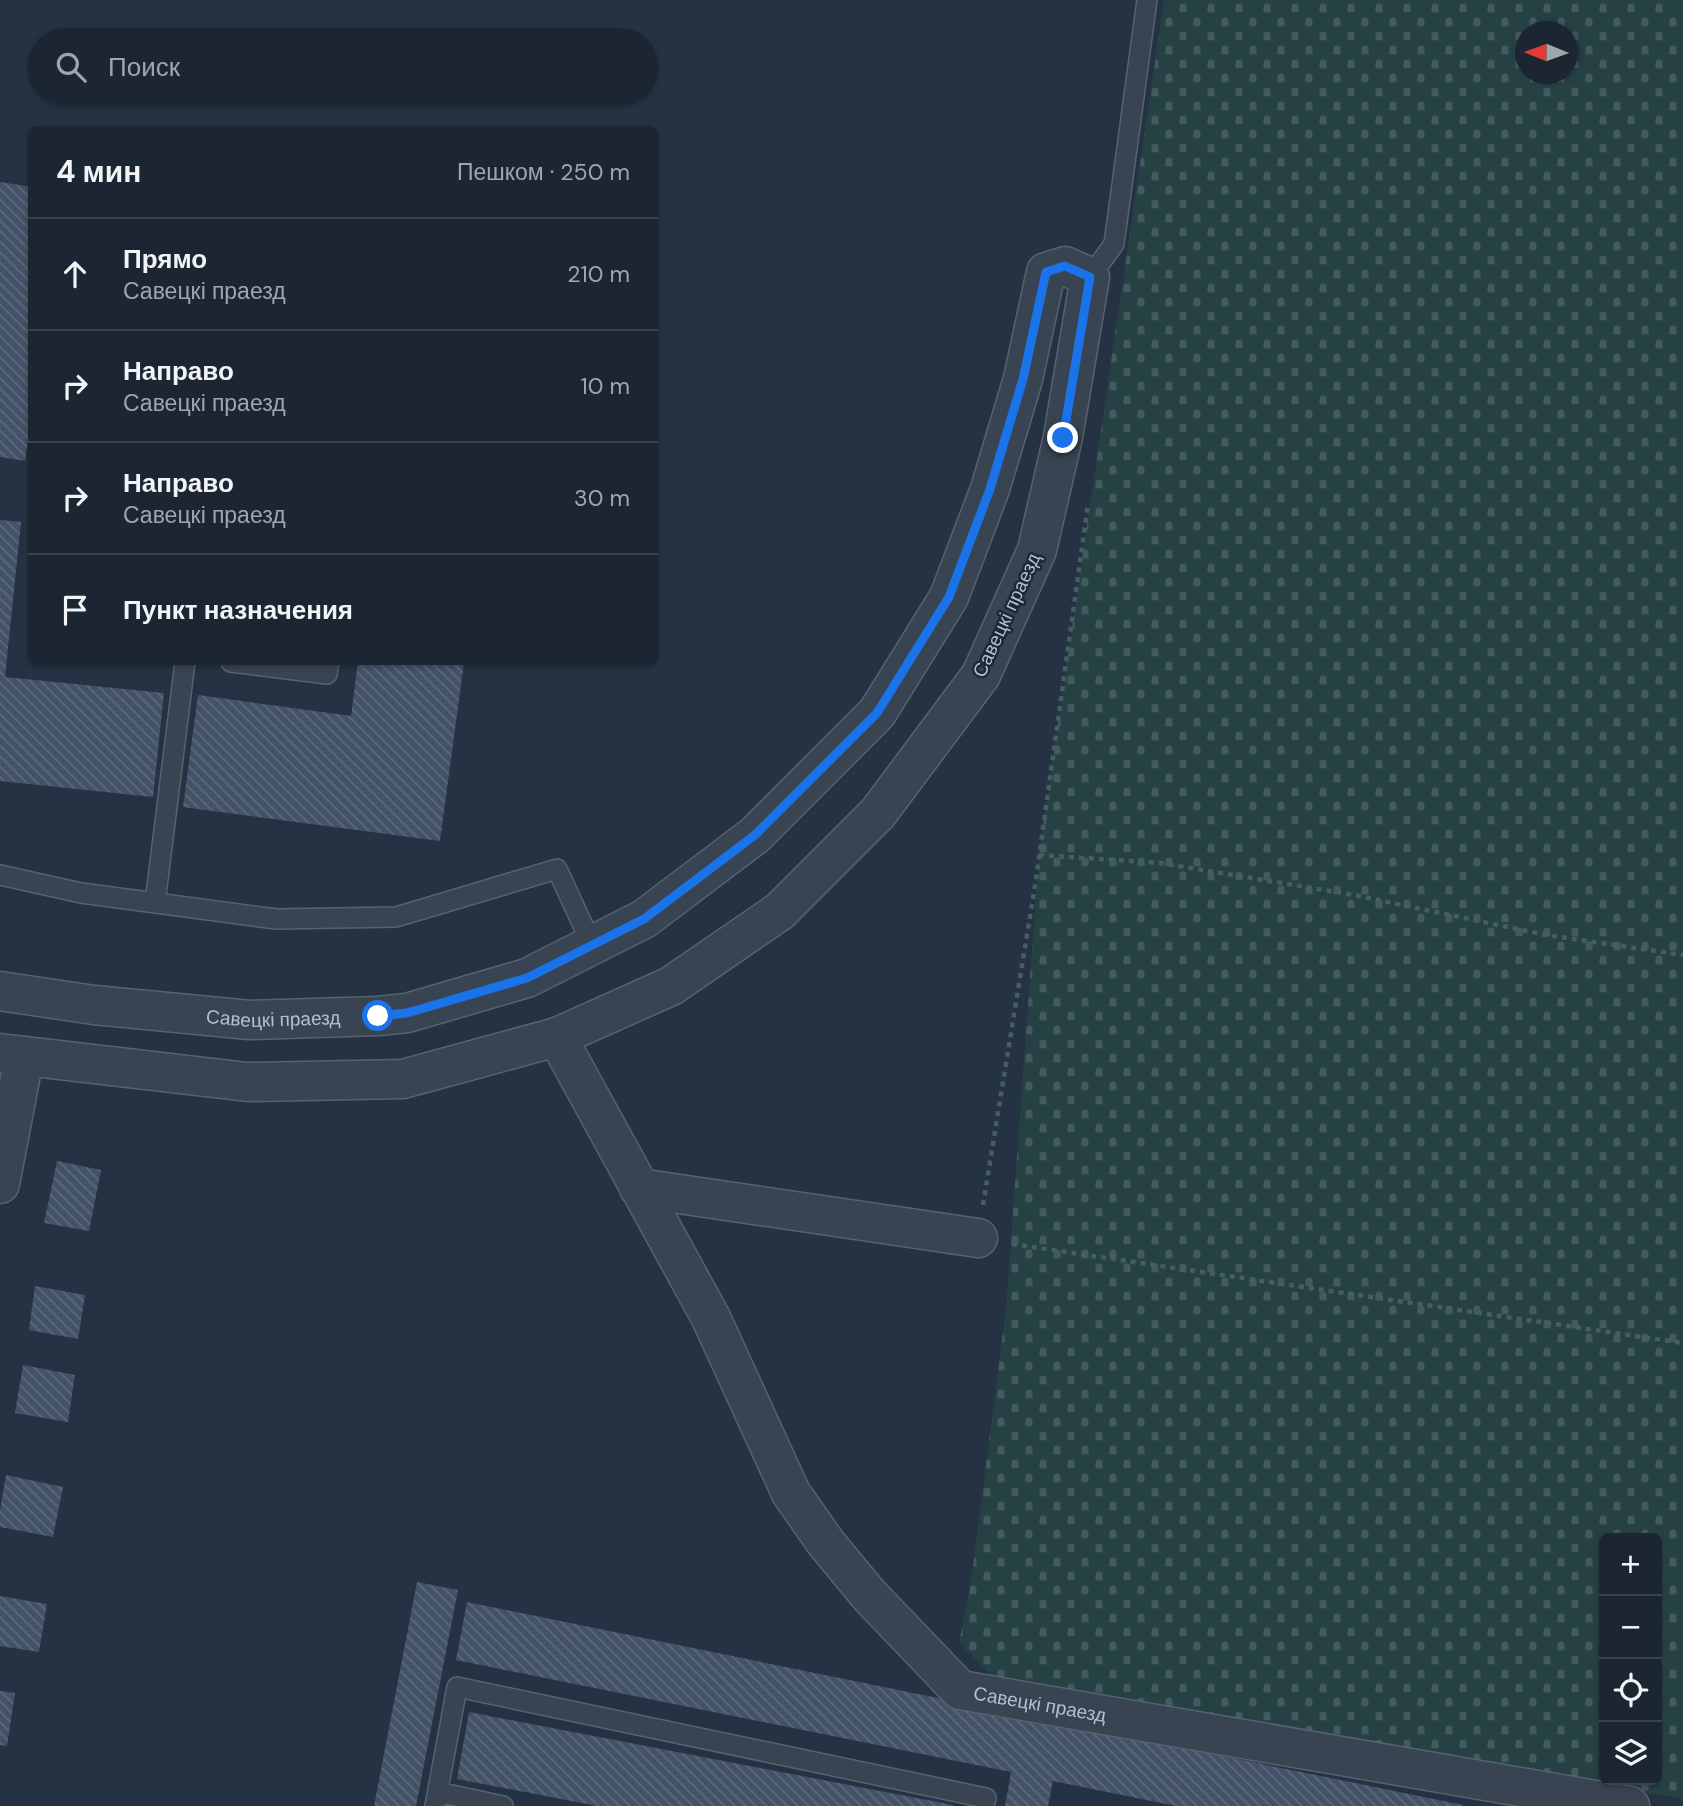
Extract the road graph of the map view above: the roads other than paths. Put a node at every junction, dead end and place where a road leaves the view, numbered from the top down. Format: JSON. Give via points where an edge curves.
{"nodes":[{"id":1,"x":1147,"y":0,"type":"edge"},
{"id":2,"x":1090,"y":277,"type":"junction"},
{"id":3,"x":185,"y":665,"type":"edge"},
{"id":4,"x":255,"y":665,"type":"edge"},
{"id":5,"x":328,"y":665,"type":"edge"},
{"id":6,"x":0,"y":875,"type":"edge"},
{"id":7,"x":155,"y":903,"type":"junction"},
{"id":8,"x":592,"y":945,"type":"junction"},
{"id":9,"x":0,"y":991,"type":"edge"},
{"id":10,"x":557,"y":1037,"type":"junction"},
{"id":11,"x":12,"y":1056,"type":"edge"},
{"id":12,"x":0,"y":1184,"type":"edge"},
{"id":13,"x":639,"y":1188,"type":"junction"},
{"id":14,"x":978,"y":1238,"type":"road end"},
{"id":15,"x":437,"y":1799,"type":"edge"},
{"id":16,"x":503,"y":1806,"type":"edge"},
{"id":17,"x":984,"y":1806,"type":"edge"},
{"id":18,"x":1630,"y":1806,"type":"edge"}],
"edges":[{"from":1,"to":2,"type":"lane","via":[[1114,244]]},
{"from":2,"to":8,"type":"street","name":"Савецкі праезд","via":[[1065,266],[1046,272],[1023,379],[990,489],[949,597],[877,713],[755,835],[644,919]]},
{"from":2,"to":10,"type":"street","name":"Савецкі праезд","via":[[1063,438],[1037,550],[981,675],[878,813],[780,911],[671,986]]},
{"from":3,"to":7,"type":"lane"},
{"from":4,"to":5,"type":"lane","via":[[327,674]]},
{"from":6,"to":7,"type":"lane"},
{"from":7,"to":8,"type":"lane","via":[[276,919],[396,917],[557,869]]},
{"from":8,"to":9,"type":"street","name":"Савецкі праезд","via":[[527,978],[407,1013],[378,1016],[250,1020]]},
{"from":10,"to":11,"type":"street","name":"Савецкі праезд","via":[[403,1079],[248,1082]]},
{"from":10,"to":13,"type":"street","name":"Савецкі праезд"},
{"from":11,"to":12,"type":"street"},
{"from":13,"to":14,"type":"street"},
{"from":13,"to":18,"type":"street","name":"Савецкі праезд","via":[[711,1318],[791,1493],[869,1595],[960,1690]]},
{"from":15,"to":16,"type":"lane"},
{"from":15,"to":17,"type":"lane","via":[[457,1687],[986,1798]]}]}
